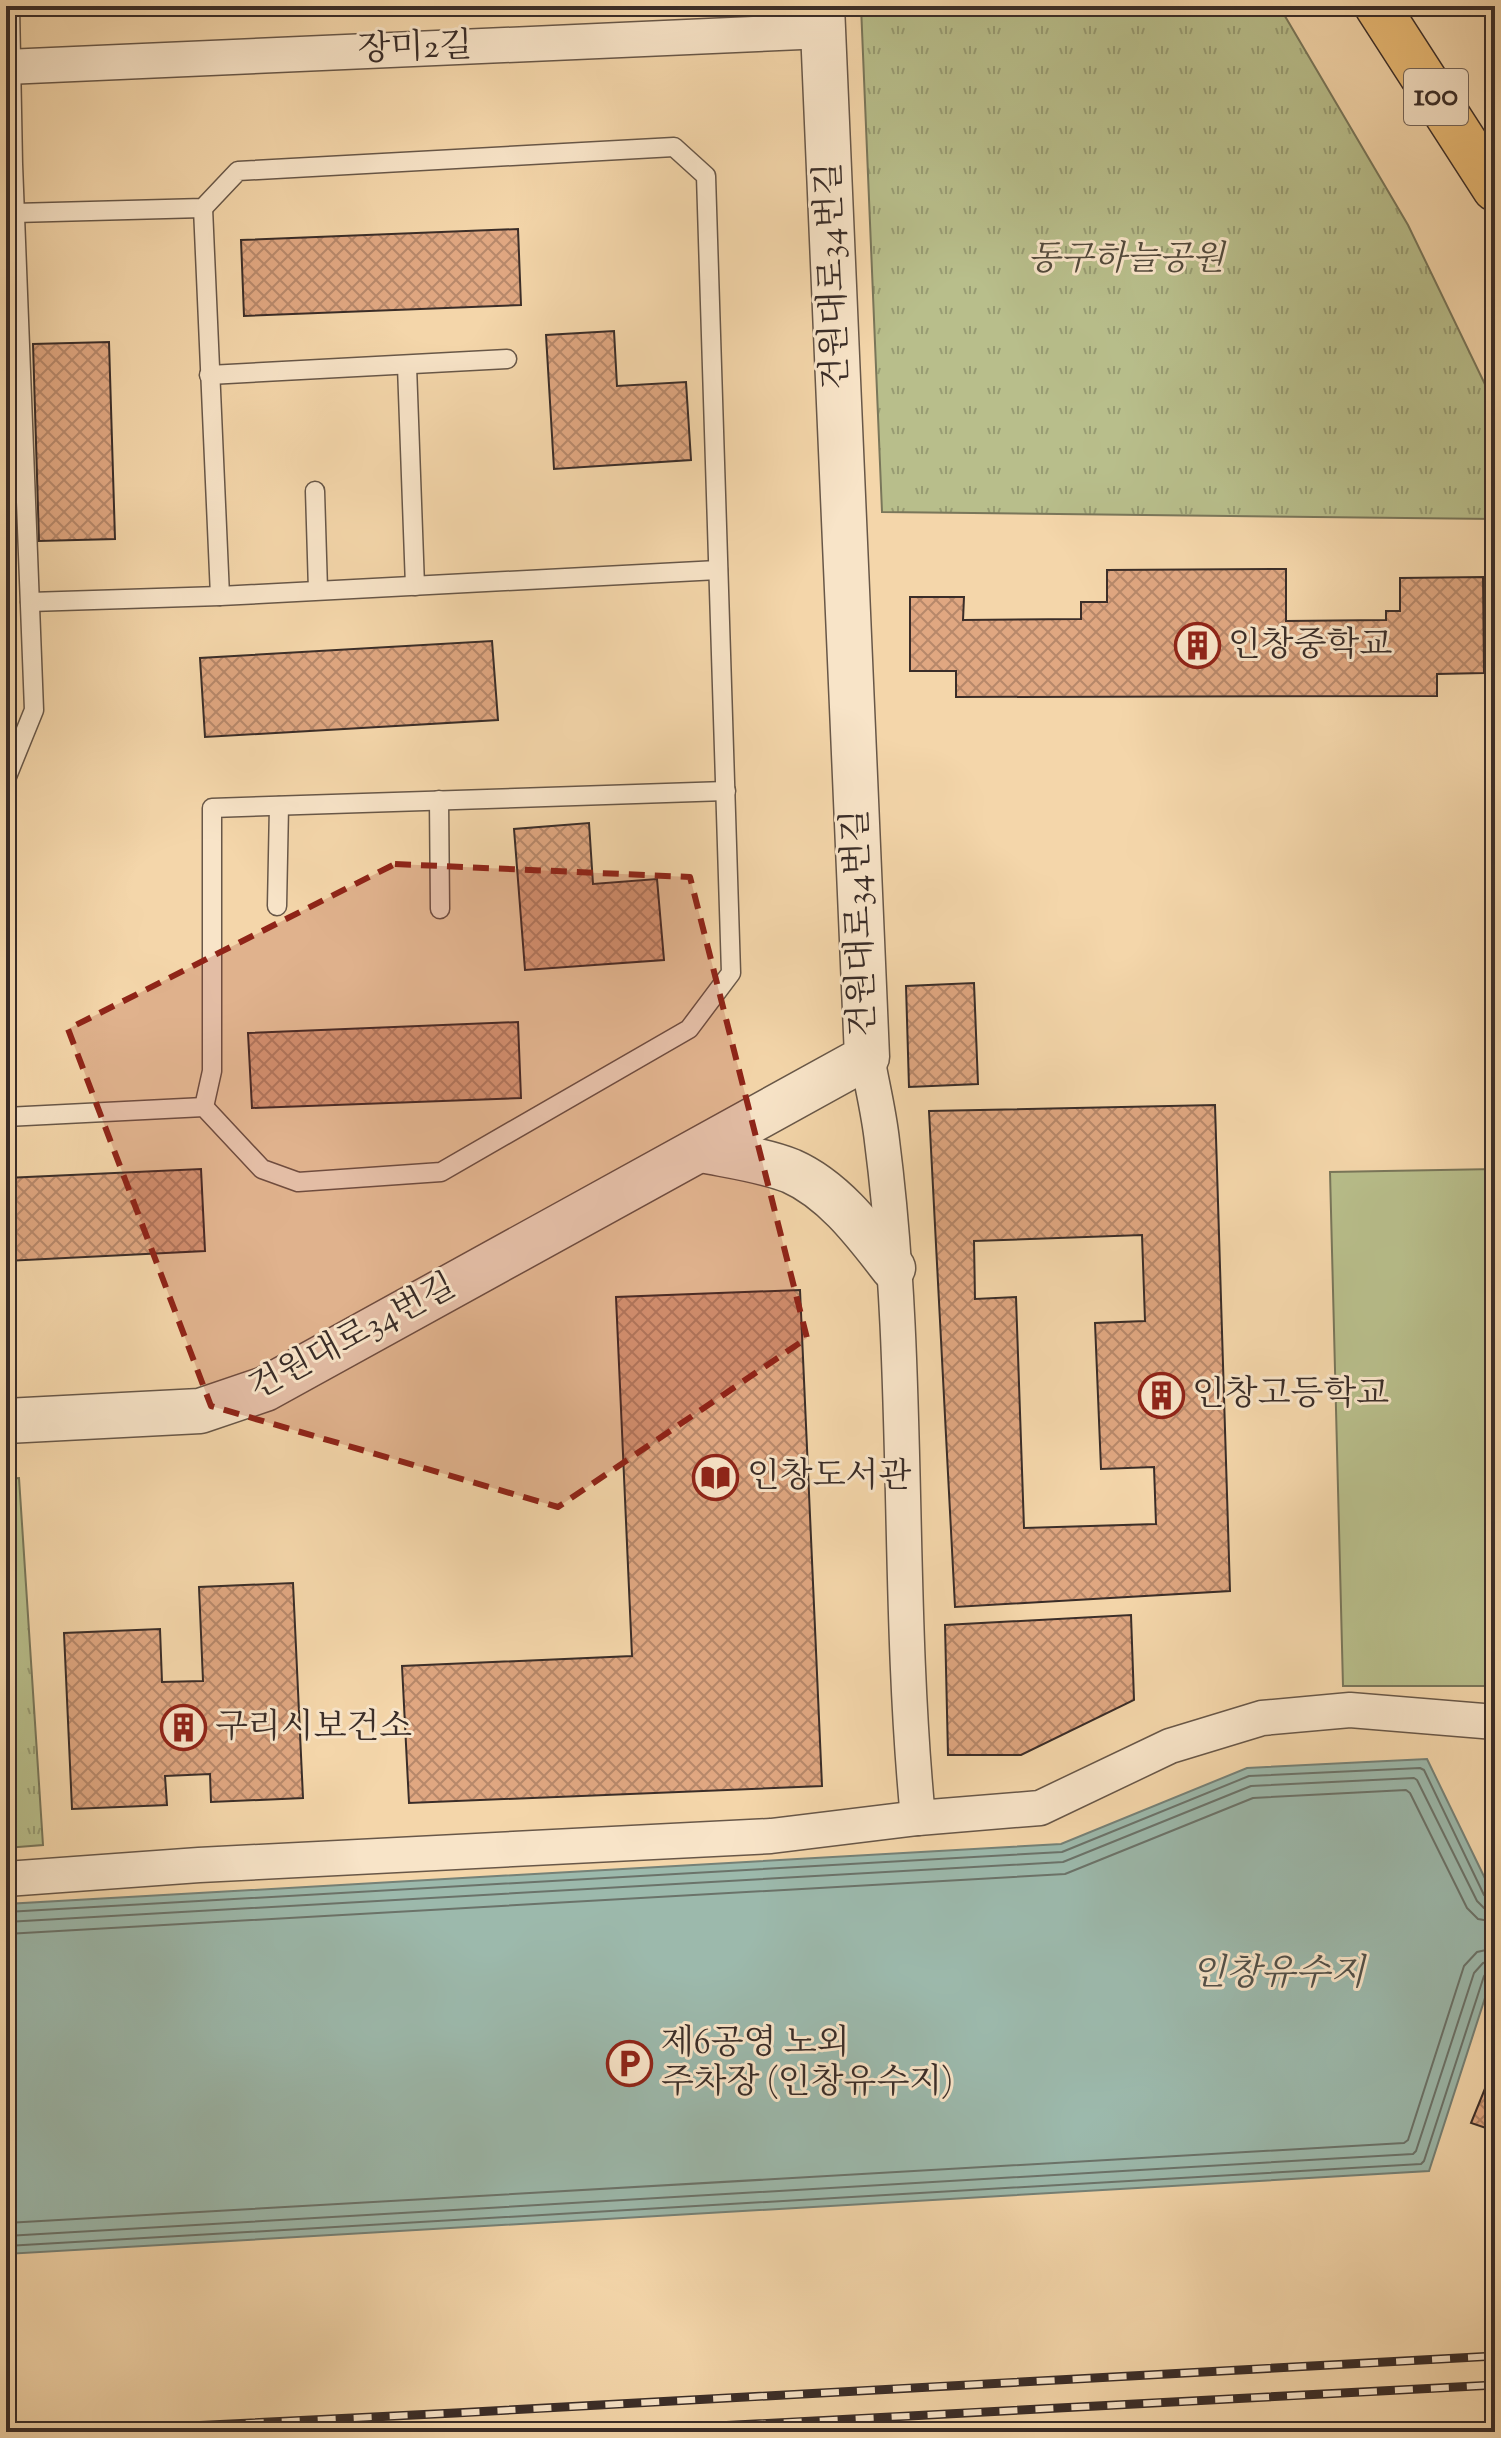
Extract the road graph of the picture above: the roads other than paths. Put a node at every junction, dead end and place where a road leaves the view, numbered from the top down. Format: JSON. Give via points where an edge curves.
{"nodes":[{"id":1,"x":10,"y":6,"type":"edge"},
{"id":2,"x":1377,"y":6,"type":"edge"},
{"id":3,"x":823,"y":19,"type":"edge"},
{"id":4,"x":9,"y":66,"type":"edge"},
{"id":5,"x":9,"y":164,"type":"edge"},
{"id":6,"x":1495,"y":189,"type":"edge"},
{"id":7,"x":203,"y":208,"type":"junction"},
{"id":8,"x":15,"y":213,"type":"junction"},
{"id":9,"x":13,"y":349,"type":"edge"},
{"id":10,"x":507,"y":359,"type":"dead end"},
{"id":11,"x":407,"y":366,"type":"junction"},
{"id":12,"x":209,"y":375,"type":"junction"},
{"id":13,"x":315,"y":491,"type":"dead end"},
{"id":14,"x":27,"y":510,"type":"junction"},
{"id":15,"x":6,"y":511,"type":"edge"},
{"id":16,"x":718,"y":570,"type":"junction"},
{"id":17,"x":415,"y":586,"type":"junction"},
{"id":18,"x":318,"y":590,"type":"junction"},
{"id":19,"x":220,"y":596,"type":"junction"},
{"id":20,"x":30,"y":602,"type":"junction"},
{"id":21,"x":6,"y":779,"type":"edge"},
{"id":22,"x":726,"y":791,"type":"junction"},
{"id":23,"x":439,"y":800,"type":"junction"},
{"id":24,"x":279,"y":806,"type":"junction"},
{"id":25,"x":277,"y":906,"type":"dead end"},
{"id":26,"x":440,"y":909,"type":"dead end"},
{"id":27,"x":867,"y":1057,"type":"junction"},
{"id":28,"x":204,"y":1107,"type":"junction"},
{"id":29,"x":6,"y":1117,"type":"edge"},
{"id":30,"x":701,"y":1150,"type":"junction"},
{"id":31,"x":893,"y":1268,"type":"junction"},
{"id":32,"x":6,"y":1421,"type":"edge"},
{"id":33,"x":1495,"y":1722,"type":"edge"},
{"id":34,"x":918,"y":1818,"type":"junction"},
{"id":35,"x":6,"y":1879,"type":"edge"}],
"edges":[{"from":1,"to":4,"type":"lane"},
{"from":2,"to":6,"type":"highway","number":"100"},
{"from":3,"to":4,"type":"street","name":"장미2길"},
{"from":3,"to":27,"type":"street","name":"건원대로34번길"},
{"from":4,"to":5,"type":"lane"},
{"from":5,"to":8,"type":"lane"},
{"from":7,"to":8,"type":"lane"},
{"from":7,"to":12,"type":"lane"},
{"from":7,"to":16,"type":"lane","via":[[238,171],[674,147],[706,176]]},
{"from":8,"to":9,"type":"lane"},
{"from":9,"to":14,"type":"lane"},
{"from":10,"to":11,"type":"lane"},
{"from":11,"to":12,"type":"lane"},
{"from":11,"to":17,"type":"lane"},
{"from":12,"to":19,"type":"lane"},
{"from":13,"to":18,"type":"lane"},
{"from":14,"to":15,"type":"lane"},
{"from":14,"to":20,"type":"lane"},
{"from":16,"to":17,"type":"lane"},
{"from":16,"to":22,"type":"lane"},
{"from":17,"to":18,"type":"lane"},
{"from":18,"to":19,"type":"lane"},
{"from":19,"to":20,"type":"lane"},
{"from":20,"to":21,"type":"lane","via":[[34,710]]},
{"from":22,"to":23,"type":"lane"},
{"from":22,"to":28,"type":"lane","via":[[731,973],[689,1029],[441,1172],[298,1182],[262,1169]]},
{"from":23,"to":24,"type":"lane"},
{"from":23,"to":26,"type":"lane"},
{"from":24,"to":25,"type":"lane"},
{"from":24,"to":28,"type":"lane","via":[[212,808],[212,1071]]},
{"from":27,"to":30,"type":"street","name":"건원대로34번길"},
{"from":27,"to":31,"type":"street","via":[[882,1140]]},
{"from":28,"to":29,"type":"lane"},
{"from":30,"to":31,"type":"street","via":[[759,1161],[824,1190]]},
{"from":30,"to":32,"type":"street","name":"건원대로34번길","via":[[265,1389],[200,1411]]},
{"from":31,"to":34,"type":"street","via":[[910,1736]]},
{"from":33,"to":34,"type":"street","via":[[1350,1710],[1262,1718],[1170,1746],[1040,1808]]},
{"from":34,"to":35,"type":"street","via":[[771,1836],[330,1869]]}]}
